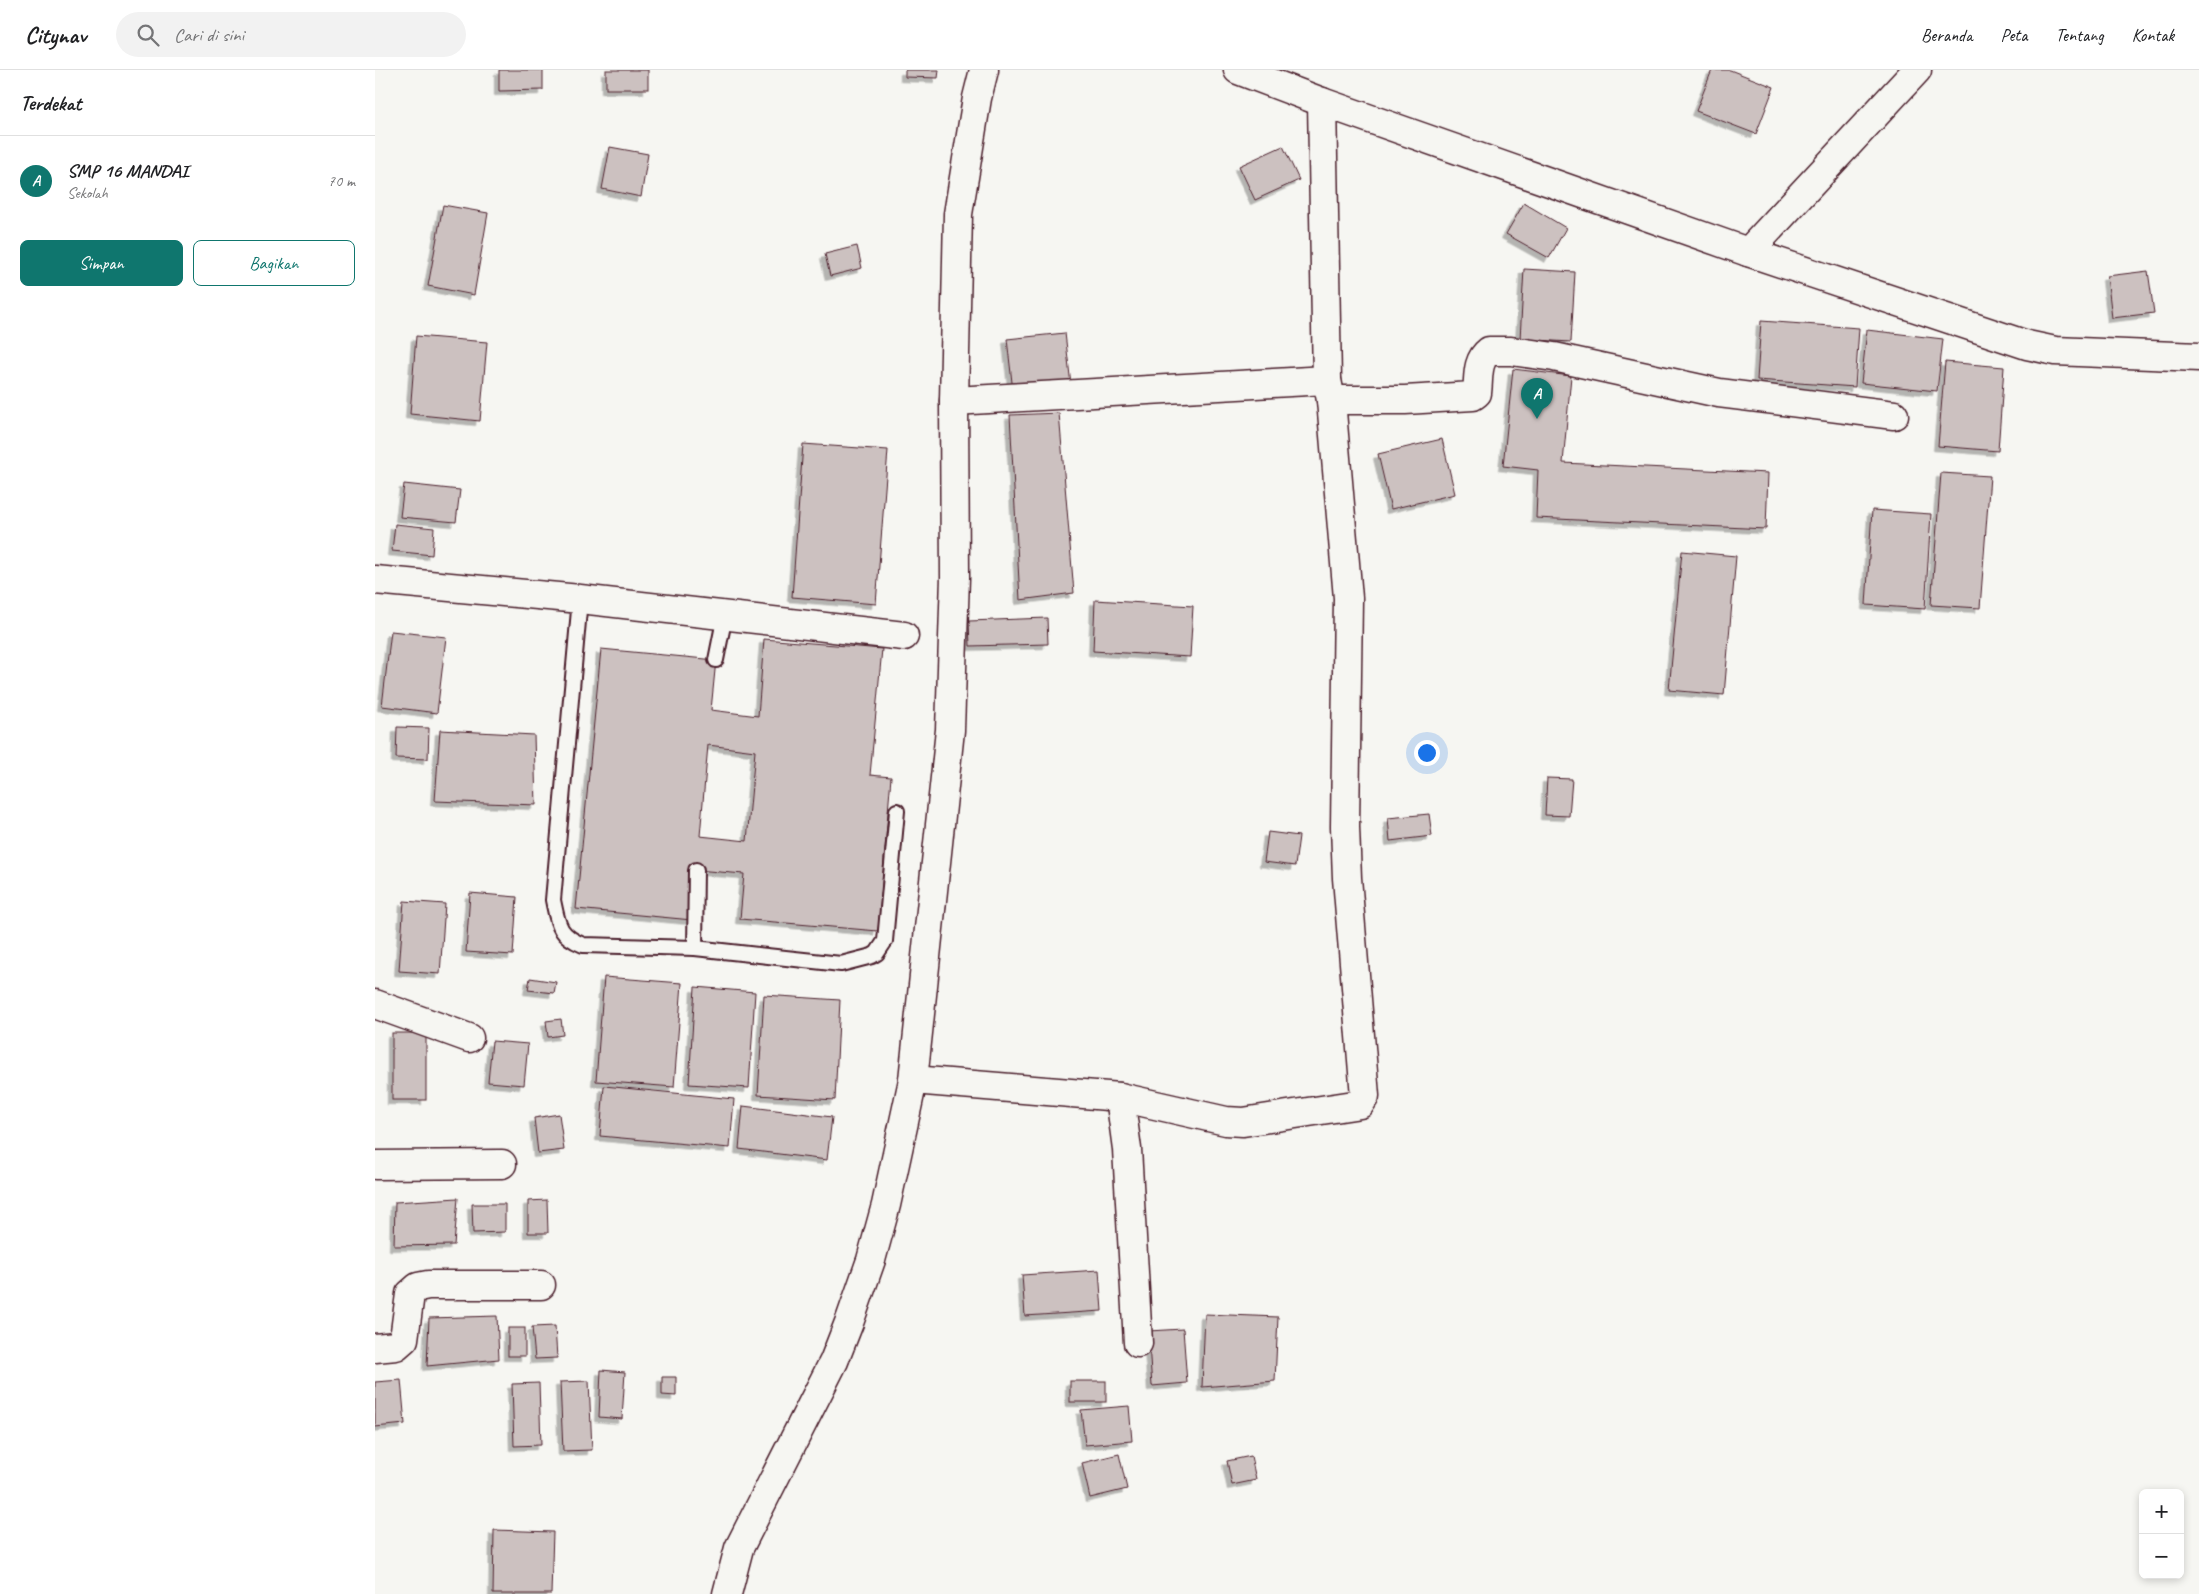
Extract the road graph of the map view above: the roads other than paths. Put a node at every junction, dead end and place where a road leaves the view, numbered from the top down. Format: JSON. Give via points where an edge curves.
{"nodes":[{"id":1,"x":984,"y":70,"type":"edge"},
{"id":2,"x":1238,"y":70,"type":"edge"},
{"id":3,"x":1917,"y":70,"type":"edge"},
{"id":4,"x":1323,"y":102,"type":"junction"},
{"id":5,"x":1748,"y":252,"type":"junction"},
{"id":6,"x":2199,"y":357,"type":"edge"},
{"id":7,"x":1329,"y":390,"type":"junction"},
{"id":8,"x":954,"y":401,"type":"junction"},
{"id":9,"x":1894,"y":415,"type":"dead end"},
{"id":10,"x":375,"y":580,"type":"edge"},
{"id":11,"x":580,"y":599,"type":"junction"},
{"id":12,"x":725,"y":615,"type":"junction"},
{"id":13,"x":903,"y":636,"type":"dead end"},
{"id":14,"x":716,"y":660,"type":"dead end"},
{"id":15,"x":897,"y":811,"type":"dead end"},
{"id":16,"x":697,"y":870,"type":"dead end"},
{"id":17,"x":695,"y":948,"type":"junction"},
{"id":18,"x":375,"y":1004,"type":"edge"},
{"id":19,"x":469,"y":1038,"type":"dead end"},
{"id":20,"x":913,"y":1080,"type":"junction"},
{"id":21,"x":1120,"y":1097,"type":"junction"},
{"id":22,"x":502,"y":1164,"type":"dead end"},
{"id":23,"x":375,"y":1166,"type":"edge"},
{"id":24,"x":541,"y":1285,"type":"dead end"},
{"id":25,"x":1138,"y":1343,"type":"dead end"},
{"id":26,"x":375,"y":1348,"type":"edge"},
{"id":27,"x":727,"y":1594,"type":"edge"}],
"edges":[{"from":1,"to":8,"type":"street","via":[[958,214]]},
{"from":2,"to":4,"type":"street"},
{"from":3,"to":5,"type":"street"},
{"from":4,"to":5,"type":"street"},
{"from":4,"to":7,"type":"street"},
{"from":5,"to":6,"type":"street","via":[[2027,345],[2055,351]]},
{"from":7,"to":8,"type":"street"},
{"from":7,"to":9,"type":"street","via":[[1405,400],[1473,396],[1477,393],[1479,368],[1484,355],[1489,351],[1511,351],[1607,367],[1719,393]]},
{"from":7,"to":21,"type":"street","via":[[1348,598],[1345,827],[1365,1096],[1360,1104],[1243,1122]]},
{"from":8,"to":20,"type":"street","via":[[955,577],[950,730]]},
{"from":10,"to":11,"type":"street"},
{"from":11,"to":12,"type":"street"},
{"from":11,"to":17,"type":"lane","via":[[553,900],[558,924],[568,939],[583,944]]},
{"from":12,"to":13,"type":"street"},
{"from":12,"to":14,"type":"lane"},
{"from":15,"to":17,"type":"lane","via":[[885,941],[877,953],[841,964]]},
{"from":16,"to":17,"type":"lane"},
{"from":18,"to":19,"type":"street"},
{"from":20,"to":21,"type":"street"},
{"from":20,"to":27,"type":"street","via":[[886,1205],[850,1320],[834,1361],[739,1548]]},
{"from":21,"to":25,"type":"street","via":[[1127,1150]]},
{"from":22,"to":23,"type":"street"},
{"from":24,"to":26,"type":"street","via":[[417,1287],[410,1294],[404,1339],[396,1346]]}]}
